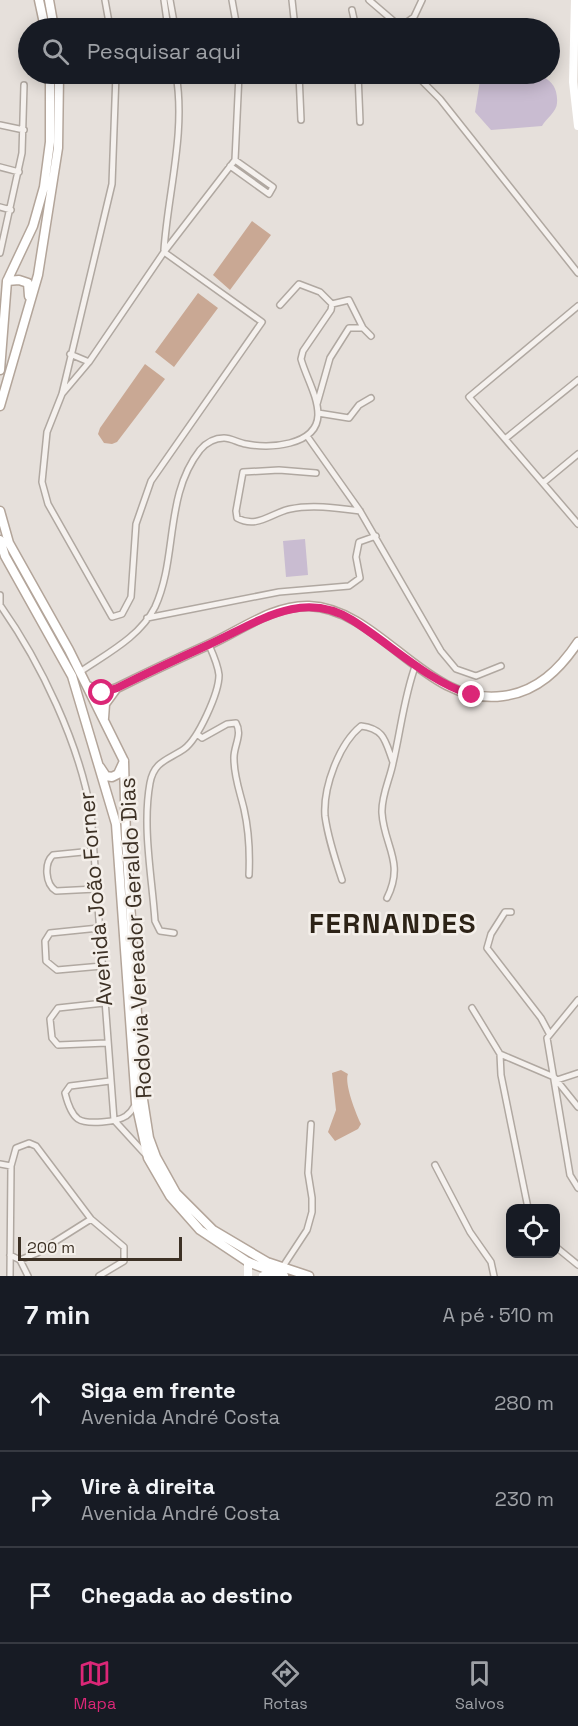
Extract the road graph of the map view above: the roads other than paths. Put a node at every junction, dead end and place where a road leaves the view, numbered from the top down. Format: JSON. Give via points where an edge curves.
{"nodes":[{"id":1,"x":39,"y":0,"type":"edge"},
{"id":2,"x":49,"y":0,"type":"edge"},
{"id":3,"x":105,"y":0,"type":"edge"},
{"id":4,"x":164,"y":0,"type":"edge"},
{"id":5,"x":170,"y":0,"type":"edge"},
{"id":6,"x":232,"y":0,"type":"edge"},
{"id":7,"x":292,"y":0,"type":"edge"},
{"id":8,"x":369,"y":0,"type":"edge"},
{"id":9,"x":422,"y":0,"type":"edge"},
{"id":10,"x":575,"y":0,"type":"edge"},
{"id":11,"x":352,"y":10,"type":"dead end"},
{"id":12,"x":43,"y":18,"type":"edge"},
{"id":13,"x":52,"y":18,"type":"edge"},
{"id":14,"x":108,"y":18,"type":"edge"},
{"id":15,"x":167,"y":18,"type":"edge"},
{"id":16,"x":173,"y":18,"type":"edge"},
{"id":17,"x":235,"y":18,"type":"edge"},
{"id":18,"x":294,"y":18,"type":"edge"},
{"id":19,"x":354,"y":18,"type":"edge"},
{"id":20,"x":390,"y":18,"type":"edge"},
{"id":21,"x":411,"y":18,"type":"edge"},
{"id":22,"x":50,"y":84,"type":"edge"},
{"id":23,"x":59,"y":84,"type":"edge"},
{"id":24,"x":116,"y":84,"type":"edge"},
{"id":25,"x":176,"y":84,"type":"edge"},
{"id":26,"x":239,"y":84,"type":"edge"},
{"id":27,"x":300,"y":84,"type":"edge"},
{"id":28,"x":358,"y":84,"type":"edge"},
{"id":29,"x":425,"y":84,"type":"edge"},
{"id":30,"x":24,"y":85,"type":"dead end"},
{"id":31,"x":302,"y":120,"type":"dead end"},
{"id":32,"x":577,"y":121,"type":"edge"},
{"id":33,"x":360,"y":122,"type":"dead end"},
{"id":34,"x":0,"y":125,"type":"edge"},
{"id":35,"x":24,"y":130,"type":"junction"},
{"id":36,"x":235,"y":160,"type":"junction"},
{"id":37,"x":230,"y":166,"type":"junction"},
{"id":38,"x":0,"y":167,"type":"edge"},
{"id":39,"x":19,"y":172,"type":"junction"},
{"id":40,"x":0,"y":207,"type":"edge"},
{"id":41,"x":11,"y":210,"type":"junction"},
{"id":42,"x":1,"y":249,"type":"edge"},
{"id":43,"x":164,"y":252,"type":"junction"},
{"id":44,"x":578,"y":273,"type":"edge"},
{"id":45,"x":7,"y":281,"type":"junction"},
{"id":46,"x":280,"y":304,"type":"dead end"},
{"id":47,"x":332,"y":304,"type":"junction"},
{"id":48,"x":578,"y":306,"type":"edge"},
{"id":49,"x":28,"y":311,"type":"junction"},
{"id":50,"x":363,"y":328,"type":"junction"},
{"id":51,"x":2,"y":332,"type":"edge"},
{"id":52,"x":371,"y":336,"type":"dead end"},
{"id":53,"x":70,"y":354,"type":"junction"},
{"id":54,"x":89,"y":362,"type":"junction"},
{"id":55,"x":0,"y":370,"type":"edge"},
{"id":56,"x":578,"y":380,"type":"edge"},
{"id":57,"x":62,"y":394,"type":"junction"},
{"id":58,"x":371,"y":398,"type":"dead end"},
{"id":59,"x":0,"y":406,"type":"edge"},
{"id":60,"x":317,"y":406,"type":"junction"},
{"id":61,"x":318,"y":413,"type":"junction"},
{"id":62,"x":307,"y":436,"type":"junction"},
{"id":63,"x":505,"y":439,"type":"junction"},
{"id":64,"x":578,"y":454,"type":"edge"},
{"id":65,"x":316,"y":473,"type":"dead end"},
{"id":66,"x":543,"y":483,"type":"junction"},
{"id":67,"x":0,"y":511,"type":"edge"},
{"id":68,"x":360,"y":511,"type":"junction"},
{"id":69,"x":578,"y":524,"type":"edge"},
{"id":70,"x":376,"y":536,"type":"junction"},
{"id":71,"x":0,"y":540,"type":"edge"},
{"id":72,"x":0,"y":595,"type":"edge"},
{"id":73,"x":0,"y":605,"type":"edge"},
{"id":74,"x":0,"y":615,"type":"edge"},
{"id":75,"x":147,"y":618,"type":"junction"},
{"id":76,"x":13,"y":623,"type":"junction"},
{"id":77,"x":578,"y":642,"type":"edge"},
{"id":78,"x":209,"y":645,"type":"junction"},
{"id":79,"x":416,"y":663,"type":"junction"},
{"id":80,"x":501,"y":666,"type":"dead end"},
{"id":81,"x":80,"y":672,"type":"junction"},
{"id":82,"x":87,"y":686,"type":"junction"},
{"id":83,"x":117,"y":688,"type":"junction"},
{"id":84,"x":104,"y":718,"type":"junction"},
{"id":85,"x":197,"y":734,"type":"junction"},
{"id":86,"x":95,"y":756,"type":"junction"},
{"id":87,"x":124,"y":762,"type":"junction"},
{"id":88,"x":393,"y":763,"type":"junction"},
{"id":89,"x":93,"y":851,"type":"junction"},
{"id":90,"x":249,"y":874,"type":"dead end"},
{"id":91,"x":342,"y":880,"type":"dead end"},
{"id":92,"x":96,"y":889,"type":"junction"},
{"id":93,"x":387,"y":898,"type":"dead end"},
{"id":94,"x":511,"y":912,"type":"dead end"},
{"id":95,"x":99,"y":928,"type":"junction"},
{"id":96,"x":174,"y":933,"type":"dead end"},
{"id":97,"x":102,"y":966,"type":"junction"},
{"id":98,"x":578,"y":1000,"type":"edge"},
{"id":99,"x":104,"y":1003,"type":"junction"},
{"id":100,"x":472,"y":1008,"type":"dead end"},
{"id":101,"x":548,"y":1035,"type":"junction"},
{"id":102,"x":107,"y":1043,"type":"junction"},
{"id":103,"x":500,"y":1054,"type":"junction"},
{"id":104,"x":578,"y":1073,"type":"edge"},
{"id":105,"x":555,"y":1079,"type":"junction"},
{"id":106,"x":110,"y":1081,"type":"junction"},
{"id":107,"x":136,"y":1103,"type":"junction"},
{"id":108,"x":578,"y":1107,"type":"edge"},
{"id":109,"x":114,"y":1120,"type":"junction"},
{"id":110,"x":311,"y":1124,"type":"dead end"},
{"id":111,"x":148,"y":1158,"type":"junction"},
{"id":112,"x":0,"y":1164,"type":"edge"},
{"id":113,"x":435,"y":1165,"type":"dead end"},
{"id":114,"x":11,"y":1166,"type":"junction"},
{"id":115,"x":578,"y":1188,"type":"edge"},
{"id":116,"x":527,"y":1204,"type":"edge"},
{"id":117,"x":91,"y":1219,"type":"junction"},
{"id":118,"x":560,"y":1251,"type":"edge"},
{"id":119,"x":10,"y":1256,"type":"junction"},
{"id":120,"x":20,"y":1260,"type":"junction"},
{"id":121,"x":248,"y":1262,"type":"junction"},
{"id":122,"x":578,"y":1265,"type":"edge"},
{"id":123,"x":280,"y":1272,"type":"edge"},
{"id":124,"x":10,"y":1276,"type":"edge"},
{"id":125,"x":28,"y":1276,"type":"edge"},
{"id":126,"x":99,"y":1276,"type":"edge"},
{"id":127,"x":248,"y":1276,"type":"edge"},
{"id":128,"x":263,"y":1276,"type":"edge"},
{"id":129,"x":309,"y":1276,"type":"edge"},
{"id":130,"x":494,"y":1276,"type":"edge"}],
"edges":[{"from":1,"to":12,"type":"main road"},
{"from":2,"to":13,"type":"main road"},
{"from":3,"to":14,"type":"street"},
{"from":4,"to":15,"type":"street"},
{"from":5,"to":16,"type":"street"},
{"from":6,"to":17,"type":"street"},
{"from":7,"to":18,"type":"street"},
{"from":8,"to":20,"type":"street"},
{"from":9,"to":21,"type":"street"},
{"from":10,"to":32,"type":"main road","via":[[573,82]]},
{"from":11,"to":19,"type":"street"},
{"from":22,"to":45,"type":"main road","via":[[51,131],[44,187],[33,225]]},
{"from":23,"to":49,"type":"main road","via":[[61,126],[55,179]]},
{"from":24,"to":53,"type":"street","via":[[112,184]]},
{"from":25,"to":43,"type":"street","via":[[175,169]]},
{"from":26,"to":36,"type":"street"},
{"from":27,"to":31,"type":"street"},
{"from":28,"to":33,"type":"street"},
{"from":29,"to":44,"type":"street"},
{"from":30,"to":35,"type":"street"},
{"from":34,"to":35,"type":"street"},
{"from":35,"to":39,"type":"street"},
{"from":36,"to":37,"type":"street"},
{"from":36,"to":37,"type":"street","via":[[273,187],[269,194]]},
{"from":37,"to":43,"type":"street"},
{"from":38,"to":39,"type":"street"},
{"from":39,"to":41,"type":"street"},
{"from":40,"to":41,"type":"street"},
{"from":41,"to":42,"type":"street"},
{"from":43,"to":54,"type":"street"},
{"from":43,"to":57,"type":"street","via":[[262,322],[151,481],[136,524],[130,602],[122,614],[112,617],[48,504],[42,482],[47,432]]},
{"from":45,"to":49,"type":"main road","via":[[28,283]]},
{"from":45,"to":51,"type":"main road"},
{"from":46,"to":47,"type":"street","via":[[299,284],[320,292]]},
{"from":47,"to":50,"type":"street","via":[[349,300]]},
{"from":47,"to":60,"type":"street","via":[[301,359]]},
{"from":48,"to":63,"type":"street","via":[[469,397]]},
{"from":49,"to":59,"type":"main road"},
{"from":50,"to":52,"type":"street"},
{"from":50,"to":60,"type":"street","via":[[349,328],[339,340]]},
{"from":51,"to":55,"type":"main road"},
{"from":53,"to":54,"type":"street"},
{"from":53,"to":57,"type":"street"},
{"from":54,"to":57,"type":"street"},
{"from":56,"to":63,"type":"street"},
{"from":58,"to":61,"type":"street","via":[[349,418]]},
{"from":60,"to":61,"type":"street"},
{"from":61,"to":62,"type":"street","via":[[315,427]]},
{"from":62,"to":68,"type":"street"},
{"from":62,"to":75,"type":"street","via":[[287,444],[248,445],[225,438],[213,440],[200,451],[174,510],[165,569],[155,607]]},
{"from":63,"to":66,"type":"street"},
{"from":64,"to":66,"type":"street"},
{"from":65,"to":68,"type":"street","via":[[243,472],[237,518],[254,522],[289,509],[327,507]]},
{"from":66,"to":69,"type":"street"},
{"from":67,"to":81,"type":"main road","name":"Rodovia Vereador Geraldo Dias","via":[[9,543]]},
{"from":68,"to":70,"type":"street"},
{"from":70,"to":75,"type":"street","via":[[359,542],[356,557],[360,578],[349,586],[279,592]]},
{"from":70,"to":80,"type":"street","via":[[441,651],[456,669],[476,675]]},
{"from":71,"to":86,"type":"main road","name":"Rodovia Vereador Geraldo Dias","via":[[5,556],[72,676]]},
{"from":72,"to":73,"type":"street"},
{"from":73,"to":76,"type":"street","name":"Avenida João Forner"},
{"from":74,"to":76,"type":"street"},
{"from":75,"to":81,"type":"street","via":[[116,650]]},
{"from":76,"to":89,"type":"street","name":"Avenida João Forner","via":[[77,753],[86,782]]},
{"from":77,"to":79,"type":"main road","via":[[563,663],[542,681],[522,693],[495,698],[446,686]]},
{"from":78,"to":79,"type":"main road","via":[[271,614],[309,606],[344,616]]},
{"from":78,"to":83,"type":"main road"},
{"from":78,"to":85,"type":"street","via":[[219,675]]},
{"from":79,"to":88,"type":"street"},
{"from":81,"to":82,"type":"main road","name":"Rodovia Vereador Geraldo Dias"},
{"from":82,"to":83,"type":"main road","via":[[102,693]]},
{"from":82,"to":84,"type":"main road","name":"Rodovia Vereador Geraldo Dias"},
{"from":83,"to":84,"type":"main road","via":[[105,704]]},
{"from":84,"to":87,"type":"main road","name":"Rodovia Vereador Geraldo Dias"},
{"from":85,"to":90,"type":"street","via":[[202,738],[227,724],[236,723],[238,727],[233,756],[249,835]]},
{"from":85,"to":96,"type":"street","via":[[185,749],[157,764],[150,783],[148,819],[155,921],[160,931]]},
{"from":86,"to":87,"type":"main road","via":[[103,774],[109,777],[118,774]]},
{"from":86,"to":107,"type":"main road","name":"Rodovia Vereador Geraldo Dias","via":[[119,843]]},
{"from":87,"to":123,"type":"main road","name":"Rodovia Vereador Geraldo Dias","via":[[142,1082],[149,1138],[165,1176],[199,1218],[231,1243]]},
{"from":88,"to":91,"type":"street","via":[[383,736],[375,728],[361,726],[337,760],[325,813]]},
{"from":88,"to":93,"type":"street","via":[[382,801],[395,857],[393,886]]},
{"from":89,"to":92,"type":"street","name":"Avenida João Forner"},
{"from":89,"to":92,"type":"street","via":[[53,855],[47,862],[49,883],[56,891]]},
{"from":92,"to":95,"type":"street","name":"Avenida João Forner"},
{"from":94,"to":101,"type":"street","via":[[505,912],[497,922],[486,948],[541,1017]]},
{"from":95,"to":97,"type":"street","name":"Avenida João Forner"},
{"from":95,"to":97,"type":"street","via":[[50,933],[45,941],[46,961],[57,970]]},
{"from":97,"to":99,"type":"street","name":"Avenida João Forner"},
{"from":98,"to":101,"type":"street"},
{"from":99,"to":102,"type":"street","name":"Avenida João Forner"},
{"from":99,"to":102,"type":"street","via":[[58,1008],[50,1019],[52,1038],[57,1045]]},
{"from":100,"to":103,"type":"street"},
{"from":101,"to":105,"type":"street"},
{"from":102,"to":106,"type":"street","name":"Avenida João Forner"},
{"from":103,"to":105,"type":"street"},
{"from":103,"to":116,"type":"street"},
{"from":104,"to":105,"type":"street"},
{"from":105,"to":108,"type":"street"},
{"from":105,"to":115,"type":"street","via":[[570,1175]]},
{"from":106,"to":109,"type":"street","name":"Avenida João Forner"},
{"from":106,"to":109,"type":"street","via":[[75,1084],[65,1093],[80,1120]]},
{"from":107,"to":109,"type":"street","via":[[128,1115]]},
{"from":107,"to":111,"type":"main road","name":"Rodovia Vereador Geraldo Dias"},
{"from":109,"to":111,"type":"street"},
{"from":110,"to":123,"type":"street","via":[[308,1173],[312,1212],[307,1230]]},
{"from":111,"to":121,"type":"main road","name":"Rodovia Vereador Geraldo Dias","via":[[182,1211],[219,1244]]},
{"from":112,"to":114,"type":"street"},
{"from":113,"to":130,"type":"street","via":[[470,1232],[491,1262]]},
{"from":114,"to":117,"type":"street","via":[[16,1148],[22,1144],[36,1146]]},
{"from":114,"to":119,"type":"street"},
{"from":117,"to":120,"type":"street"},
{"from":117,"to":126,"type":"street","via":[[124,1247],[126,1256],[123,1262]]},
{"from":118,"to":122,"type":"street"},
{"from":119,"to":120,"type":"street"},
{"from":119,"to":124,"type":"street"},
{"from":120,"to":125,"type":"street"},
{"from":121,"to":123,"type":"main road","name":"Rodovia Vereador Geraldo Dias"},
{"from":121,"to":127,"type":"main road"},
{"from":123,"to":128,"type":"main road"},
{"from":123,"to":129,"type":"main road","name":"Rodovia Vereador Geraldo Dias"}]}
